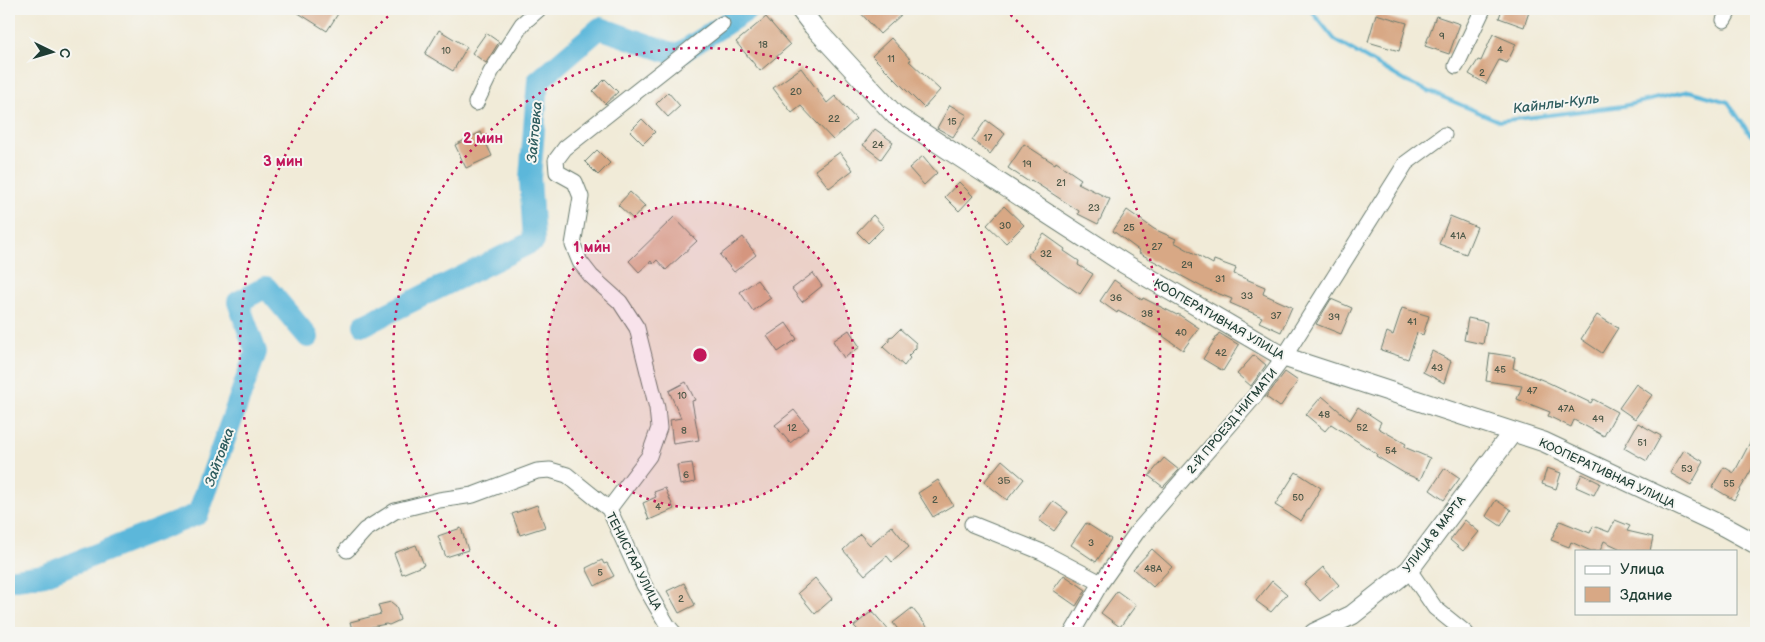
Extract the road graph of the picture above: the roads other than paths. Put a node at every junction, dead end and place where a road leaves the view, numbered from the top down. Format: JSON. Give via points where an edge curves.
{"nodes":[{"id":1,"x":539,"y":9,"type":"edge"},
{"id":2,"x":800,"y":9,"type":"edge"},
{"id":3,"x":1483,"y":9,"type":"edge"},
{"id":4,"x":722,"y":24,"type":"dead end"},
{"id":5,"x":1456,"y":66,"type":"dead end"},
{"id":6,"x":476,"y":103,"type":"dead end"},
{"id":7,"x":1444,"y":136,"type":"dead end"},
{"id":8,"x":1284,"y":357,"type":"junction"},
{"id":9,"x":1512,"y":433,"type":"junction"},
{"id":10,"x":609,"y":509,"type":"junction"},
{"id":11,"x":972,"y":524,"type":"dead end"},
{"id":12,"x":1756,"y":544,"type":"edge"},
{"id":13,"x":347,"y":550,"type":"dead end"},
{"id":14,"x":1409,"y":570,"type":"junction"},
{"id":15,"x":1101,"y":583,"type":"junction"},
{"id":16,"x":674,"y":633,"type":"edge"},
{"id":17,"x":1072,"y":633,"type":"edge"},
{"id":18,"x":1314,"y":633,"type":"edge"},
{"id":19,"x":1466,"y":633,"type":"edge"}],
"edges":[{"from":1,"to":6,"type":"street","via":[[522,24],[491,72]]},
{"from":2,"to":8,"type":"main road","name":"КООПЕРАТИВНАЯ УЛИЦА","via":[[895,115],[1125,264]]},
{"from":3,"to":5,"type":"street"},
{"from":4,"to":10,"type":"street","via":[[565,148],[556,160],[557,172],[575,182],[581,197],[573,244],[576,253],[591,276],[620,302],[637,328],[657,408],[659,428],[649,456]]},
{"from":7,"to":8,"type":"street","name":"2-Й ПРОЕЗД НИГМАТИ","via":[[1406,163]]},
{"from":8,"to":9,"type":"main road","name":"КООПЕРАТИВНАЯ УЛИЦА"},
{"from":8,"to":15,"type":"street","name":"2-Й ПРОЕЗД НИГМАТИ","via":[[1255,396],[1137,532]]},
{"from":9,"to":12,"type":"main road","name":"КООПЕРАТИВНАЯ УЛИЦА","via":[[1544,442]]},
{"from":9,"to":14,"type":"main road","name":"УЛИЦА 8 МАРТА"},
{"from":10,"to":13,"type":"street","name":"ТЕНИСТАЯ УЛИЦА","via":[[567,475],[550,470],[537,471],[473,495],[395,511],[365,530]]},
{"from":10,"to":16,"type":"street","name":"ТЕНИСТАЯ УЛИЦА","via":[[644,586]]},
{"from":11,"to":15,"type":"street","via":[[1042,552]]},
{"from":14,"to":18,"type":"main road","name":"УЛИЦА 8 МАРТА","via":[[1352,614]]},
{"from":14,"to":19,"type":"street","via":[[1435,608]]},
{"from":15,"to":17,"type":"street","name":"2-Й ПРОЕЗД НИГМАТИ"}]}
